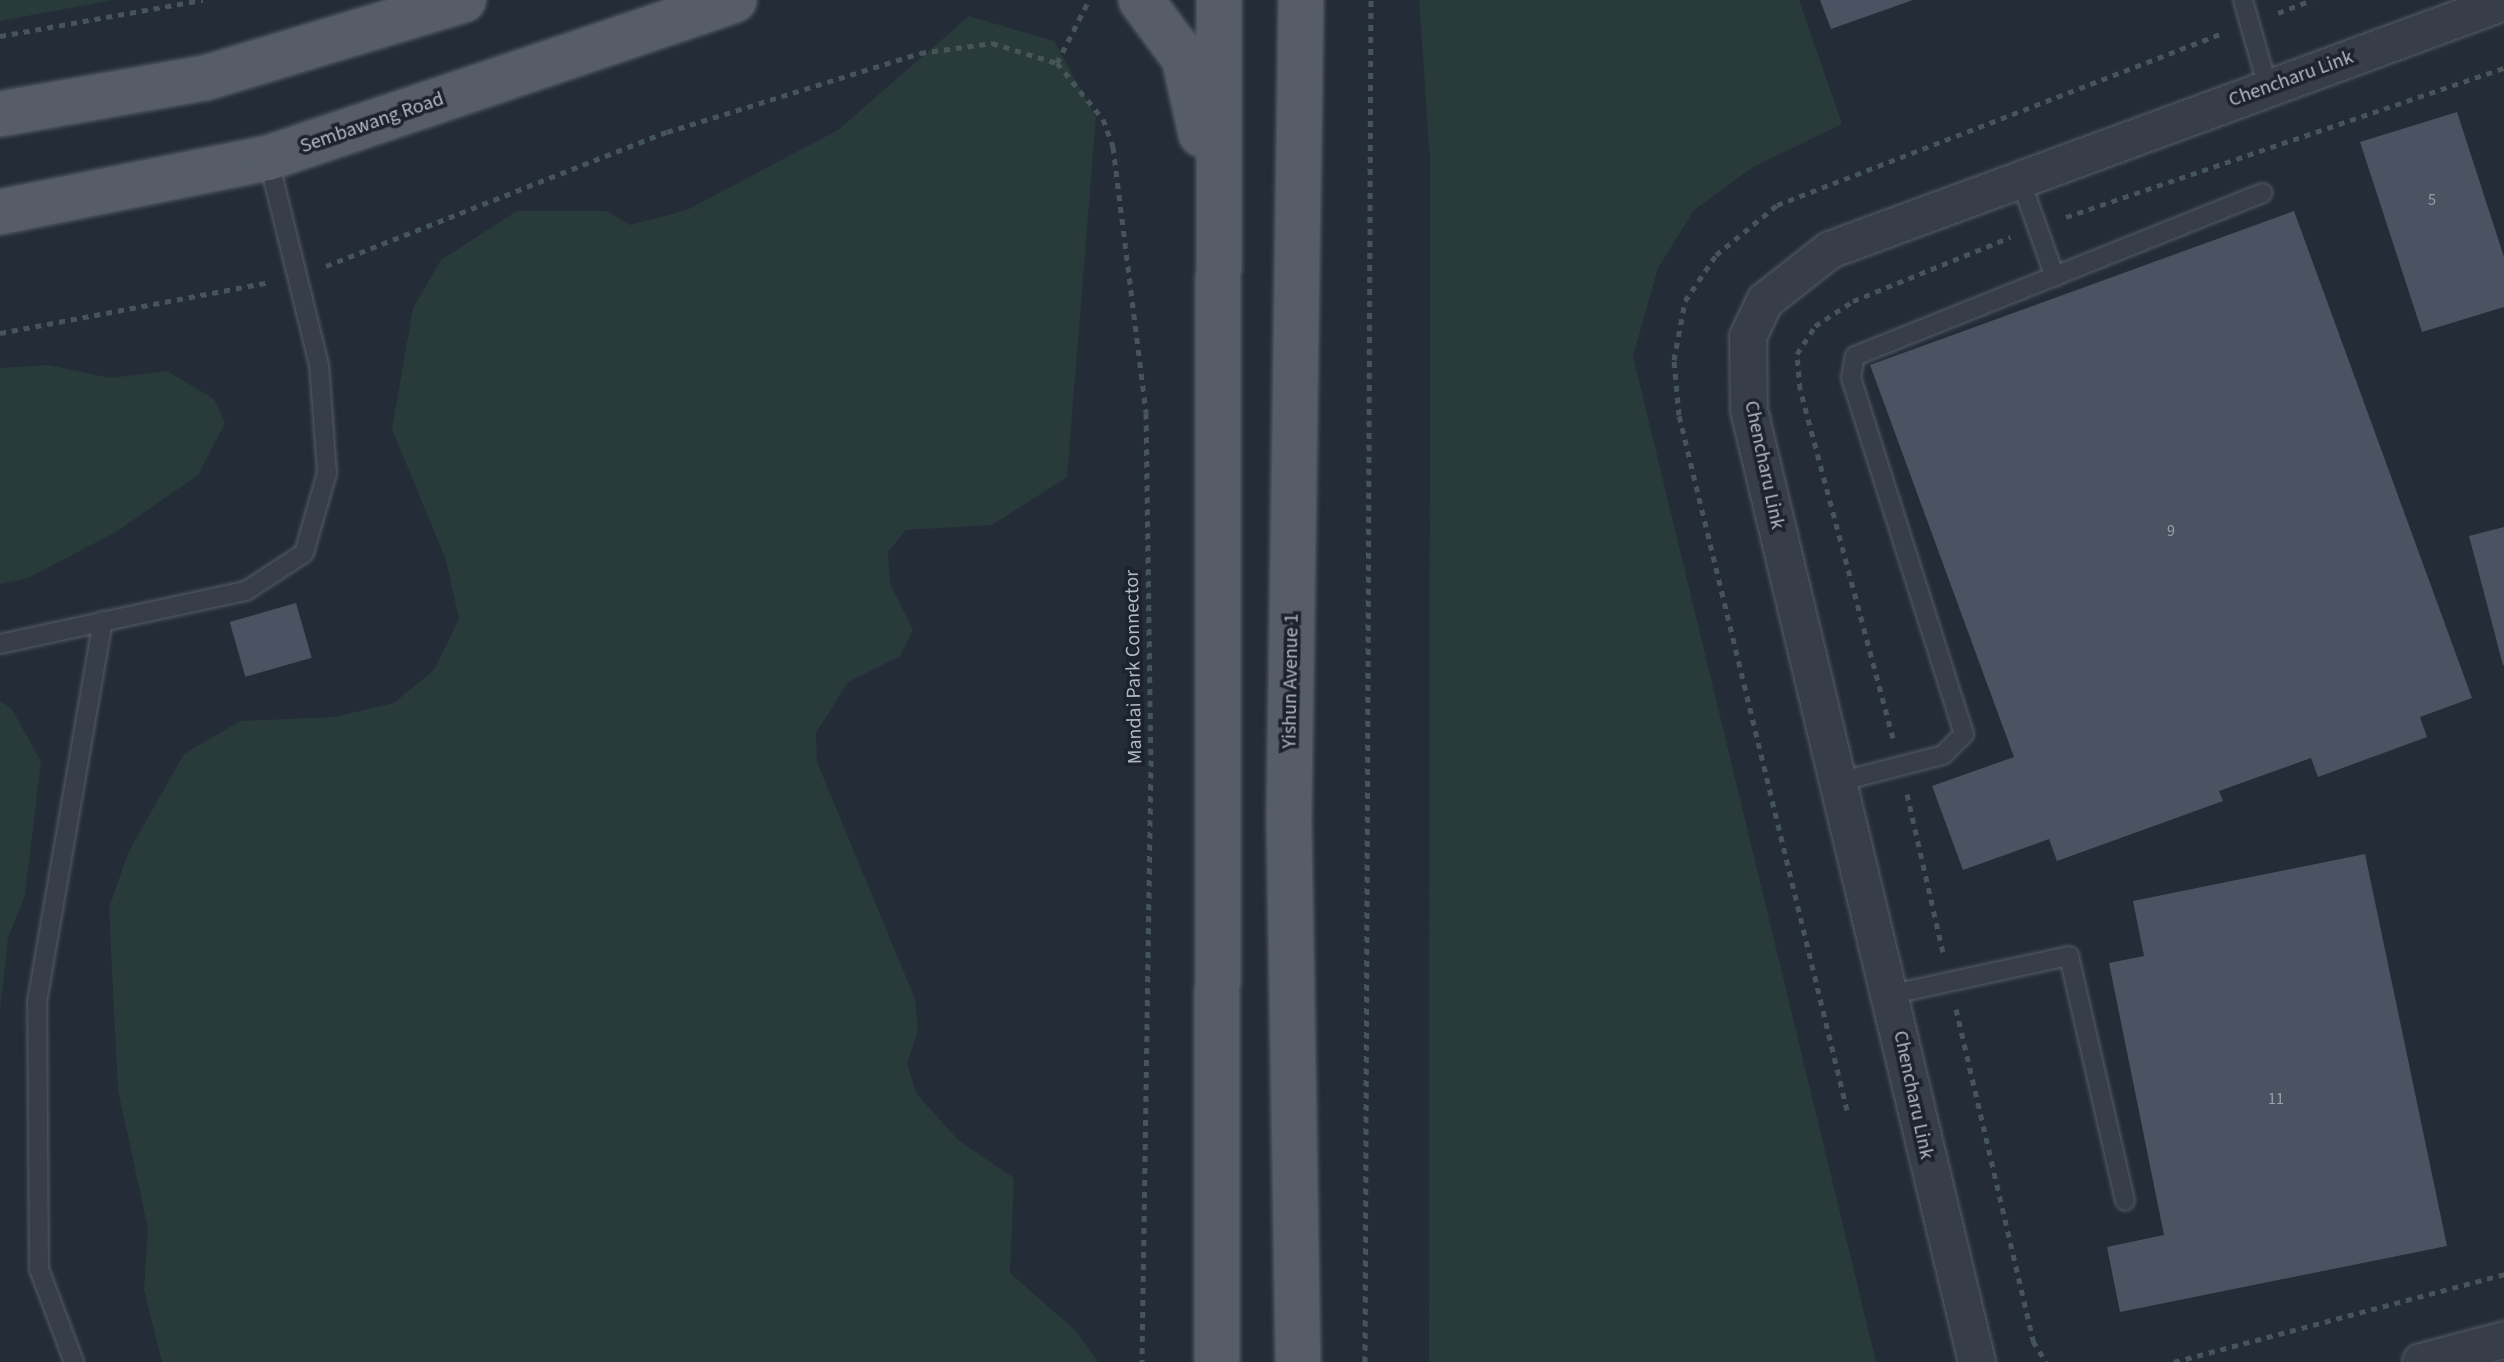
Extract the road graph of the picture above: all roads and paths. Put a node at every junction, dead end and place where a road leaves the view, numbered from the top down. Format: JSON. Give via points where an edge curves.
{"nodes":[{"id":1,"x":203,"y":0,"type":"edge"},
{"id":2,"x":463,"y":0,"type":"edge"},
{"id":3,"x":734,"y":0,"type":"edge"},
{"id":4,"x":1089,"y":0,"type":"edge"},
{"id":5,"x":1141,"y":0,"type":"edge"},
{"id":6,"x":1219,"y":0,"type":"edge"},
{"id":7,"x":1301,"y":0,"type":"edge"},
{"id":8,"x":1317,"y":0,"type":"edge"},
{"id":9,"x":1371,"y":0,"type":"edge"},
{"id":10,"x":2243,"y":0,"type":"edge"},
{"id":11,"x":2504,"y":2,"type":"edge"},
{"id":12,"x":0,"y":36,"type":"edge"},
{"id":13,"x":1300,"y":43,"type":"junction"},
{"id":14,"x":1057,"y":63,"type":"junction"},
{"id":15,"x":2504,"y":68,"type":"edge"},
{"id":16,"x":2268,"y":88,"type":"junction"},
{"id":17,"x":0,"y":114,"type":"edge"},
{"id":18,"x":268,"y":158,"type":"junction"},
{"id":19,"x":2019,"y":176,"type":"junction"},
{"id":20,"x":2263,"y":193,"type":"dead end"},
{"id":21,"x":1219,"y":206,"type":"junction"},
{"id":22,"x":0,"y":212,"type":"edge"},
{"id":23,"x":2038,"y":226,"type":"junction"},
{"id":24,"x":297,"y":277,"type":"junction"},
{"id":25,"x":2055,"y":277,"type":"junction"},
{"id":26,"x":0,"y":333,"type":"edge"},
{"id":27,"x":103,"y":621,"type":"junction"},
{"id":28,"x":0,"y":644,"type":"edge"},
{"id":29,"x":1900,"y":765,"type":"junction"},
{"id":30,"x":1838,"y":782,"type":"junction"},
{"id":31,"x":1947,"y":968,"type":"dead end"},
{"id":32,"x":1893,"y":994,"type":"junction"},
{"id":33,"x":1954,"y":999,"type":"dead end"},
{"id":34,"x":2125,"y":1201,"type":"dead end"},
{"id":35,"x":2504,"y":1274,"type":"edge"},
{"id":36,"x":2504,"y":1340,"type":"edge"},
{"id":37,"x":74,"y":1362,"type":"edge"},
{"id":38,"x":1142,"y":1362,"type":"edge"},
{"id":39,"x":1217,"y":1362,"type":"edge"},
{"id":40,"x":1298,"y":1362,"type":"edge"},
{"id":41,"x":1365,"y":1362,"type":"edge"},
{"id":42,"x":1977,"y":1362,"type":"edge"},
{"id":43,"x":2046,"y":1362,"type":"edge"},
{"id":44,"x":2174,"y":1362,"type":"edge"},
{"id":45,"x":2421,"y":1362,"type":"edge"}],
"edges":[{"from":1,"to":12,"type":"path"},
{"from":2,"to":17,"type":"main road","via":[[205,78]]},
{"from":3,"to":18,"type":"main road","name":"Sembawang Road"},
{"from":4,"to":14,"type":"path"},
{"from":5,"to":21,"type":"main road","via":[[1184,58]]},
{"from":6,"to":21,"type":"main road"},
{"from":7,"to":13,"type":"main road","name":"Yishun Avenue 1"},
{"from":8,"to":13,"type":"main road"},
{"from":9,"to":41,"type":"path"},
{"from":10,"to":16,"type":"lane"},
{"from":11,"to":16,"type":"street","name":"Chencharu Link"},
{"from":13,"to":40,"type":"main road","name":"Yishun Avenue 1","via":[[1289,819]]},
{"from":14,"to":24,"type":"path","via":[[992,43],[920,53],[667,132]]},
{"from":14,"to":38,"type":"path","name":"Mandai Park Connector","via":[[1103,119],[1113,147],[1146,413],[1151,760]]},
{"from":15,"to":23,"type":"path"},
{"from":16,"to":19,"type":"street","name":"Chencharu Link"},
{"from":18,"to":22,"type":"main road","name":"Sembawang Road"},
{"from":18,"to":24,"type":"lane"},
{"from":19,"to":23,"type":"lane"},
{"from":19,"to":30,"type":"street","name":"Chencharu Link","via":[[1830,250],[1765,301],[1748,337],[1749,410]]},
{"from":20,"to":25,"type":"lane"},
{"from":21,"to":39,"type":"main road"},
{"from":23,"to":25,"type":"lane"},
{"from":23,"to":29,"type":"path","via":[[1853,301],[1815,326],[1797,354],[1800,389]]},
{"from":24,"to":26,"type":"path"},
{"from":24,"to":27,"type":"lane","via":[[319,365],[327,473],[304,553],[246,591]]},
{"from":25,"to":29,"type":"lane","via":[[1870,347],[1852,366],[1851,378],[1964,734],[1953,750]]},
{"from":27,"to":28,"type":"lane"},
{"from":27,"to":37,"type":"lane","via":[[37,1002],[39,1269]]},
{"from":29,"to":30,"type":"lane"},
{"from":29,"to":31,"type":"path"},
{"from":30,"to":32,"type":"street","name":"Chencharu Link"},
{"from":32,"to":34,"type":"lane","via":[[2069,956]]},
{"from":32,"to":42,"type":"street","name":"Chencharu Link"},
{"from":33,"to":43,"type":"path","via":[[2033,1341]]},
{"from":35,"to":44,"type":"path"},
{"from":36,"to":45,"type":"street"}]}
